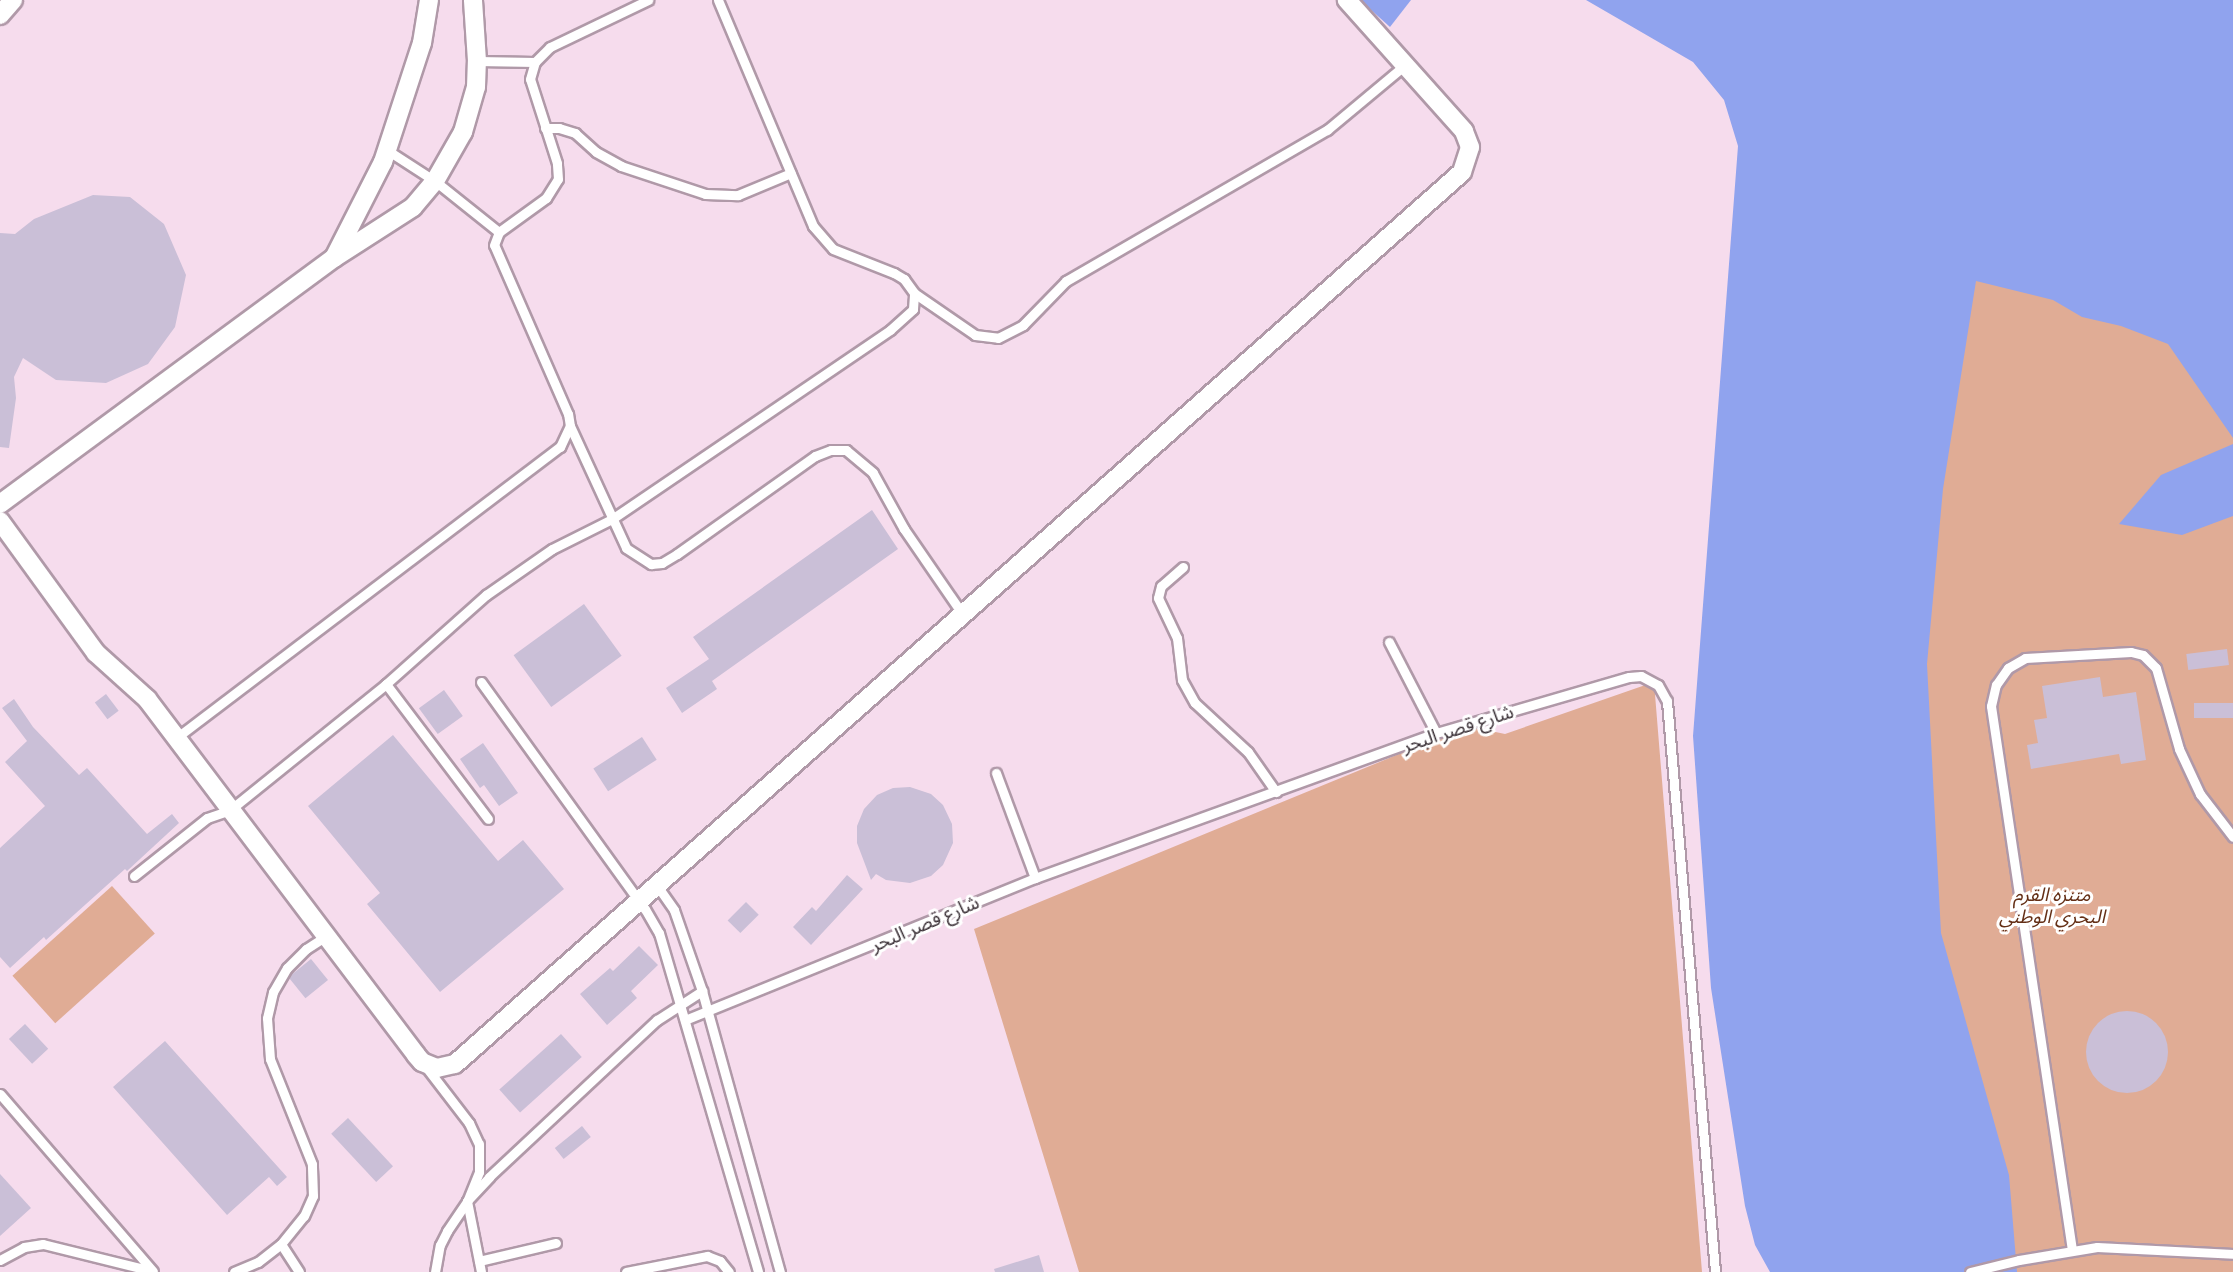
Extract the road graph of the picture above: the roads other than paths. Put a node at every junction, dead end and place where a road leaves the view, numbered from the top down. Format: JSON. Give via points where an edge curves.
{"nodes":[{"id":1,"x":429,"y":0,"type":"edge"},
{"id":2,"x":473,"y":0,"type":"edge"},
{"id":3,"x":626,"y":0,"type":"edge"},
{"id":4,"x":648,"y":0,"type":"edge"},
{"id":5,"x":718,"y":0,"type":"edge"},
{"id":6,"x":1347,"y":0,"type":"edge"},
{"id":7,"x":622,"y":12,"type":"junction"},
{"id":8,"x":477,"y":61,"type":"junction"},
{"id":9,"x":535,"y":62,"type":"junction"},
{"id":10,"x":1405,"y":65,"type":"junction"},
{"id":11,"x":545,"y":128,"type":"junction"},
{"id":12,"x":387,"y":150,"type":"junction"},
{"id":13,"x":791,"y":173,"type":"junction"},
{"id":14,"x":435,"y":181,"type":"junction"},
{"id":15,"x":499,"y":232,"type":"junction"},
{"id":16,"x":334,"y":258,"type":"junction"},
{"id":17,"x":914,"y":293,"type":"junction"},
{"id":18,"x":569,"y":426,"type":"junction"},
{"id":19,"x":0,"y":503,"type":"edge"},
{"id":20,"x":612,"y":519,"type":"junction"},
{"id":21,"x":0,"y":521,"type":"edge"},
{"id":22,"x":1183,"y":567,"type":"dead end"},
{"id":23,"x":963,"y":615,"type":"junction"},
{"id":24,"x":1389,"y":642,"type":"dead end"},
{"id":25,"x":481,"y":682,"type":"dead end"},
{"id":26,"x":386,"y":684,"type":"junction"},
{"id":27,"x":1436,"y":733,"type":"junction"},
{"id":28,"x":176,"y":738,"type":"junction"},
{"id":29,"x":996,"y":773,"type":"dead end"},
{"id":30,"x":1276,"y":792,"type":"junction"},
{"id":31,"x":230,"y":810,"type":"junction"},
{"id":32,"x":488,"y":819,"type":"dead end"},
{"id":33,"x":2233,"y":837,"type":"edge"},
{"id":34,"x":134,"y":876,"type":"dead end"},
{"id":35,"x":1035,"y":878,"type":"junction"},
{"id":36,"x":658,"y":887,"type":"junction"},
{"id":37,"x":640,"y":902,"type":"junction"},
{"id":38,"x":326,"y":936,"type":"junction"},
{"id":39,"x":702,"y":991,"type":"junction"},
{"id":40,"x":678,"y":1005,"type":"junction"},
{"id":41,"x":707,"y":1011,"type":"junction"},
{"id":42,"x":685,"y":1020,"type":"junction"},
{"id":43,"x":422,"y":1062,"type":"junction"},
{"id":44,"x":0,"y":1094,"type":"edge"},
{"id":45,"x":467,"y":1201,"type":"junction"},
{"id":46,"x":555,"y":1243,"type":"dead end"},
{"id":47,"x":281,"y":1244,"type":"junction"},
{"id":48,"x":2072,"y":1250,"type":"junction"},
{"id":49,"x":2233,"y":1254,"type":"edge"},
{"id":50,"x":0,"y":1260,"type":"edge"},
{"id":51,"x":479,"y":1261,"type":"junction"},
{"id":52,"x":155,"y":1272,"type":"edge"},
{"id":53,"x":234,"y":1272,"type":"edge"},
{"id":54,"x":299,"y":1272,"type":"edge"},
{"id":55,"x":435,"y":1272,"type":"edge"},
{"id":56,"x":481,"y":1272,"type":"edge"},
{"id":57,"x":626,"y":1272,"type":"edge"},
{"id":58,"x":729,"y":1272,"type":"edge"},
{"id":59,"x":758,"y":1272,"type":"edge"},
{"id":60,"x":780,"y":1272,"type":"edge"},
{"id":61,"x":1715,"y":1272,"type":"edge"},
{"id":62,"x":1970,"y":1272,"type":"edge"}],
"edges":[{"from":1,"to":12,"type":"street","via":[[422,43]]},
{"from":2,"to":8,"type":"street"},
{"from":3,"to":7,"type":"lane"},
{"from":4,"to":7,"type":"lane"},
{"from":5,"to":13,"type":"lane"},
{"from":6,"to":10,"type":"street"},
{"from":7,"to":9,"type":"lane","via":[[550,47]]},
{"from":8,"to":9,"type":"lane"},
{"from":8,"to":14,"type":"street","via":[[463,132]]},
{"from":9,"to":11,"type":"lane","via":[[530,79]]},
{"from":10,"to":17,"type":"lane","via":[[1328,130],[1066,281],[1023,325],[998,338],[975,335]]},
{"from":10,"to":23,"type":"street","via":[[1464,131],[1470,147],[1462,172]]},
{"from":11,"to":13,"type":"lane","via":[[575,133],[621,166],[705,194],[738,195]]},
{"from":11,"to":15,"type":"lane","via":[[558,179],[546,198]]},
{"from":12,"to":14,"type":"lane"},
{"from":12,"to":16,"type":"street"},
{"from":13,"to":17,"type":"lane","via":[[813,226],[833,249],[894,273]]},
{"from":14,"to":15,"type":"lane"},
{"from":14,"to":16,"type":"street","via":[[413,207]]},
{"from":15,"to":18,"type":"lane","via":[[494,245],[497,256],[561,391]]},
{"from":16,"to":19,"type":"street"},
{"from":17,"to":20,"type":"lane","via":[[913,309],[890,330]]},
{"from":18,"to":20,"type":"lane"},
{"from":18,"to":28,"type":"lane","via":[[559,447]]},
{"from":20,"to":23,"type":"lane","via":[[626,548],[643,561],[662,563],[815,456],[846,450],[873,473]]},
{"from":20,"to":26,"type":"lane","via":[[552,550],[486,595]]},
{"from":21,"to":28,"type":"street","via":[[96,653],[137,688]]},
{"from":22,"to":30,"type":"lane","via":[[1161,586],[1158,598],[1177,638],[1182,680],[1195,703],[1248,752]]},
{"from":23,"to":36,"type":"street"},
{"from":24,"to":27,"type":"lane"},
{"from":25,"to":37,"type":"lane"},
{"from":26,"to":31,"type":"lane"},
{"from":26,"to":32,"type":"lane"},
{"from":27,"to":30,"type":"lane","name":"شارع قصر البحر"},
{"from":27,"to":61,"type":"lane","name":"شارع قصر البحر","via":[[1629,677],[1653,681],[1665,695]]},
{"from":28,"to":31,"type":"street"},
{"from":29,"to":35,"type":"lane"},
{"from":30,"to":35,"type":"lane","name":"شارع قصر البحر"},
{"from":31,"to":34,"type":"lane","via":[[207,818]]},
{"from":31,"to":38,"type":"street"},
{"from":33,"to":48,"type":"lane","via":[[2200,794],[2179,749],[2156,668],[2143,654],[2025,658],[2008,668],[1996,685],[1991,706]]},
{"from":35,"to":41,"type":"lane","name":"شارع قصر البحر"},
{"from":36,"to":37,"type":"street"},
{"from":36,"to":39,"type":"lane","via":[[674,910]]},
{"from":37,"to":40,"type":"lane","via":[[659,933]]},
{"from":37,"to":43,"type":"street","via":[[455,1064],[437,1068]]},
{"from":38,"to":43,"type":"street"},
{"from":38,"to":47,"type":"lane","via":[[287,968],[273,992],[267,1018],[270,1059],[314,1175],[309,1206]]},
{"from":39,"to":40,"type":"lane"},
{"from":39,"to":41,"type":"lane"},
{"from":40,"to":42,"type":"lane"},
{"from":40,"to":45,"type":"lane"},
{"from":41,"to":42,"type":"lane","name":"شارع قصر البحر"},
{"from":41,"to":60,"type":"lane"},
{"from":42,"to":59,"type":"lane"},
{"from":43,"to":45,"type":"lane","via":[[469,1123],[479,1144],[479,1172]]},
{"from":44,"to":52,"type":"lane"},
{"from":45,"to":51,"type":"lane"},
{"from":45,"to":55,"type":"lane","via":[[440,1245]]},
{"from":46,"to":51,"type":"lane"},
{"from":47,"to":53,"type":"lane","via":[[258,1262]]},
{"from":47,"to":54,"type":"lane"},
{"from":48,"to":49,"type":"lane","via":[[2107,1246]]},
{"from":48,"to":62,"type":"lane"},
{"from":50,"to":52,"type":"lane","via":[[24,1247],[43,1244]]},
{"from":51,"to":56,"type":"lane"},
{"from":57,"to":58,"type":"lane","via":[[707,1256],[720,1261]]}]}
